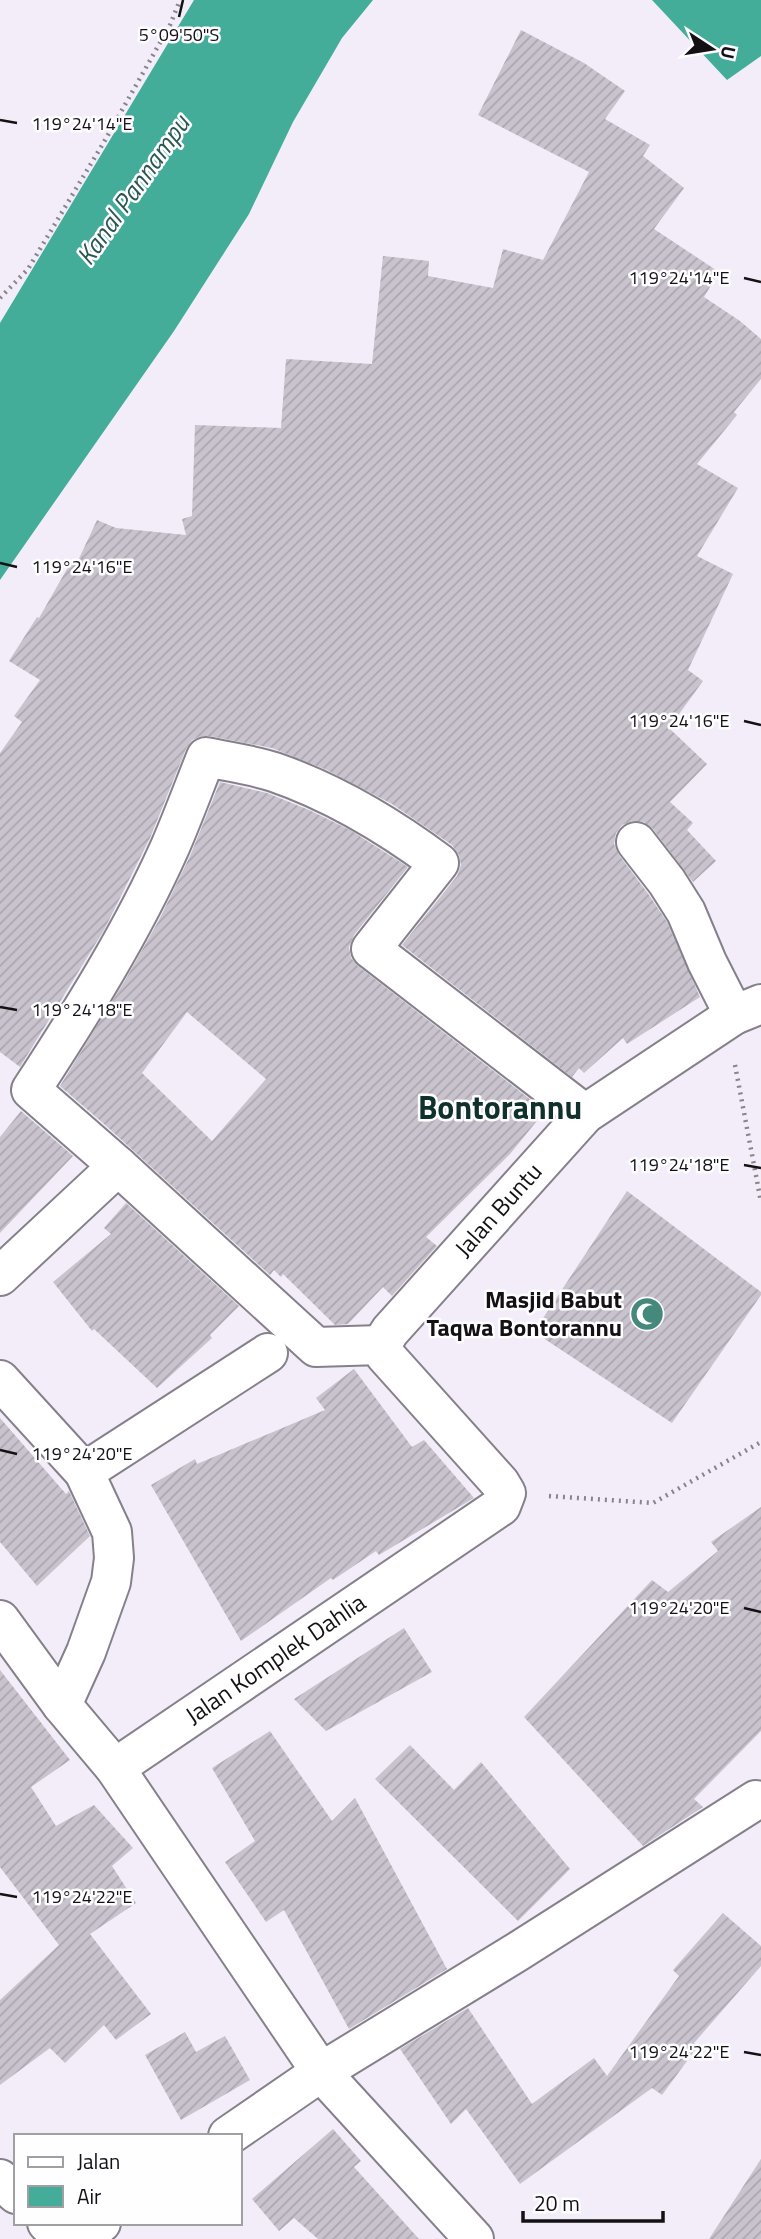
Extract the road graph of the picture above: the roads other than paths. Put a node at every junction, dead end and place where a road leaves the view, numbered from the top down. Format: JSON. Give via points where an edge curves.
{"nodes":[{"id":1,"x":636,"y":842,"type":"dead end"},
{"id":2,"x":741,"y":1013,"type":"edge"},
{"id":3,"x":586,"y":1114,"type":"junction"},
{"id":4,"x":118,"y":1166,"type":"junction"},
{"id":5,"x":0,"y":1276,"type":"edge"},
{"id":6,"x":380,"y":1345,"type":"junction"},
{"id":7,"x":268,"y":1353,"type":"dead end"},
{"id":8,"x":0,"y":1380,"type":"edge"},
{"id":9,"x":84,"y":1472,"type":"junction"},
{"id":10,"x":0,"y":1620,"type":"edge"},
{"id":11,"x":62,"y":1705,"type":"junction"},
{"id":12,"x":115,"y":1768,"type":"junction"},
{"id":13,"x":756,"y":1800,"type":"dead end"},
{"id":14,"x":321,"y":2072,"type":"junction"},
{"id":15,"x":231,"y":2134,"type":"edge"},
{"id":16,"x":0,"y":2179,"type":"edge"},
{"id":17,"x":14,"y":2191,"type":"edge"},
{"id":18,"x":49,"y":2225,"type":"edge"},
{"id":19,"x":98,"y":2225,"type":"edge"},
{"id":20,"x":64,"y":2239,"type":"edge"},
{"id":21,"x":78,"y":2239,"type":"edge"},
{"id":22,"x":474,"y":2239,"type":"edge"}],
"edges":[{"from":1,"to":2,"type":"street","via":[[686,912],[707,962]]},
{"from":2,"to":3,"type":"street","name":"Jalan Buntu"},
{"from":3,"to":4,"type":"street","via":[[371,949],[439,863],[348,803],[273,772],[206,757],[169,848],[118,949],[31,1090]]},
{"from":3,"to":6,"type":"street","name":"Jalan Buntu"},
{"from":4,"to":5,"type":"street"},
{"from":4,"to":6,"type":"street","via":[[316,1347]]},
{"from":6,"to":12,"type":"street","name":"Jalan Komplek Dahlia","via":[[500,1483],[506,1493],[501,1506]]},
{"from":7,"to":9,"type":"street"},
{"from":8,"to":9,"type":"street"},
{"from":9,"to":11,"type":"street","via":[[112,1532],[114,1558],[111,1582]]},
{"from":10,"to":11,"type":"street"},
{"from":11,"to":12,"type":"street"},
{"from":12,"to":14,"type":"street"},
{"from":13,"to":14,"type":"street"},
{"from":14,"to":15,"type":"street"},
{"from":14,"to":22,"type":"street"},
{"from":16,"to":17,"type":"street"},
{"from":18,"to":20,"type":"street"},
{"from":19,"to":21,"type":"street"}]}
